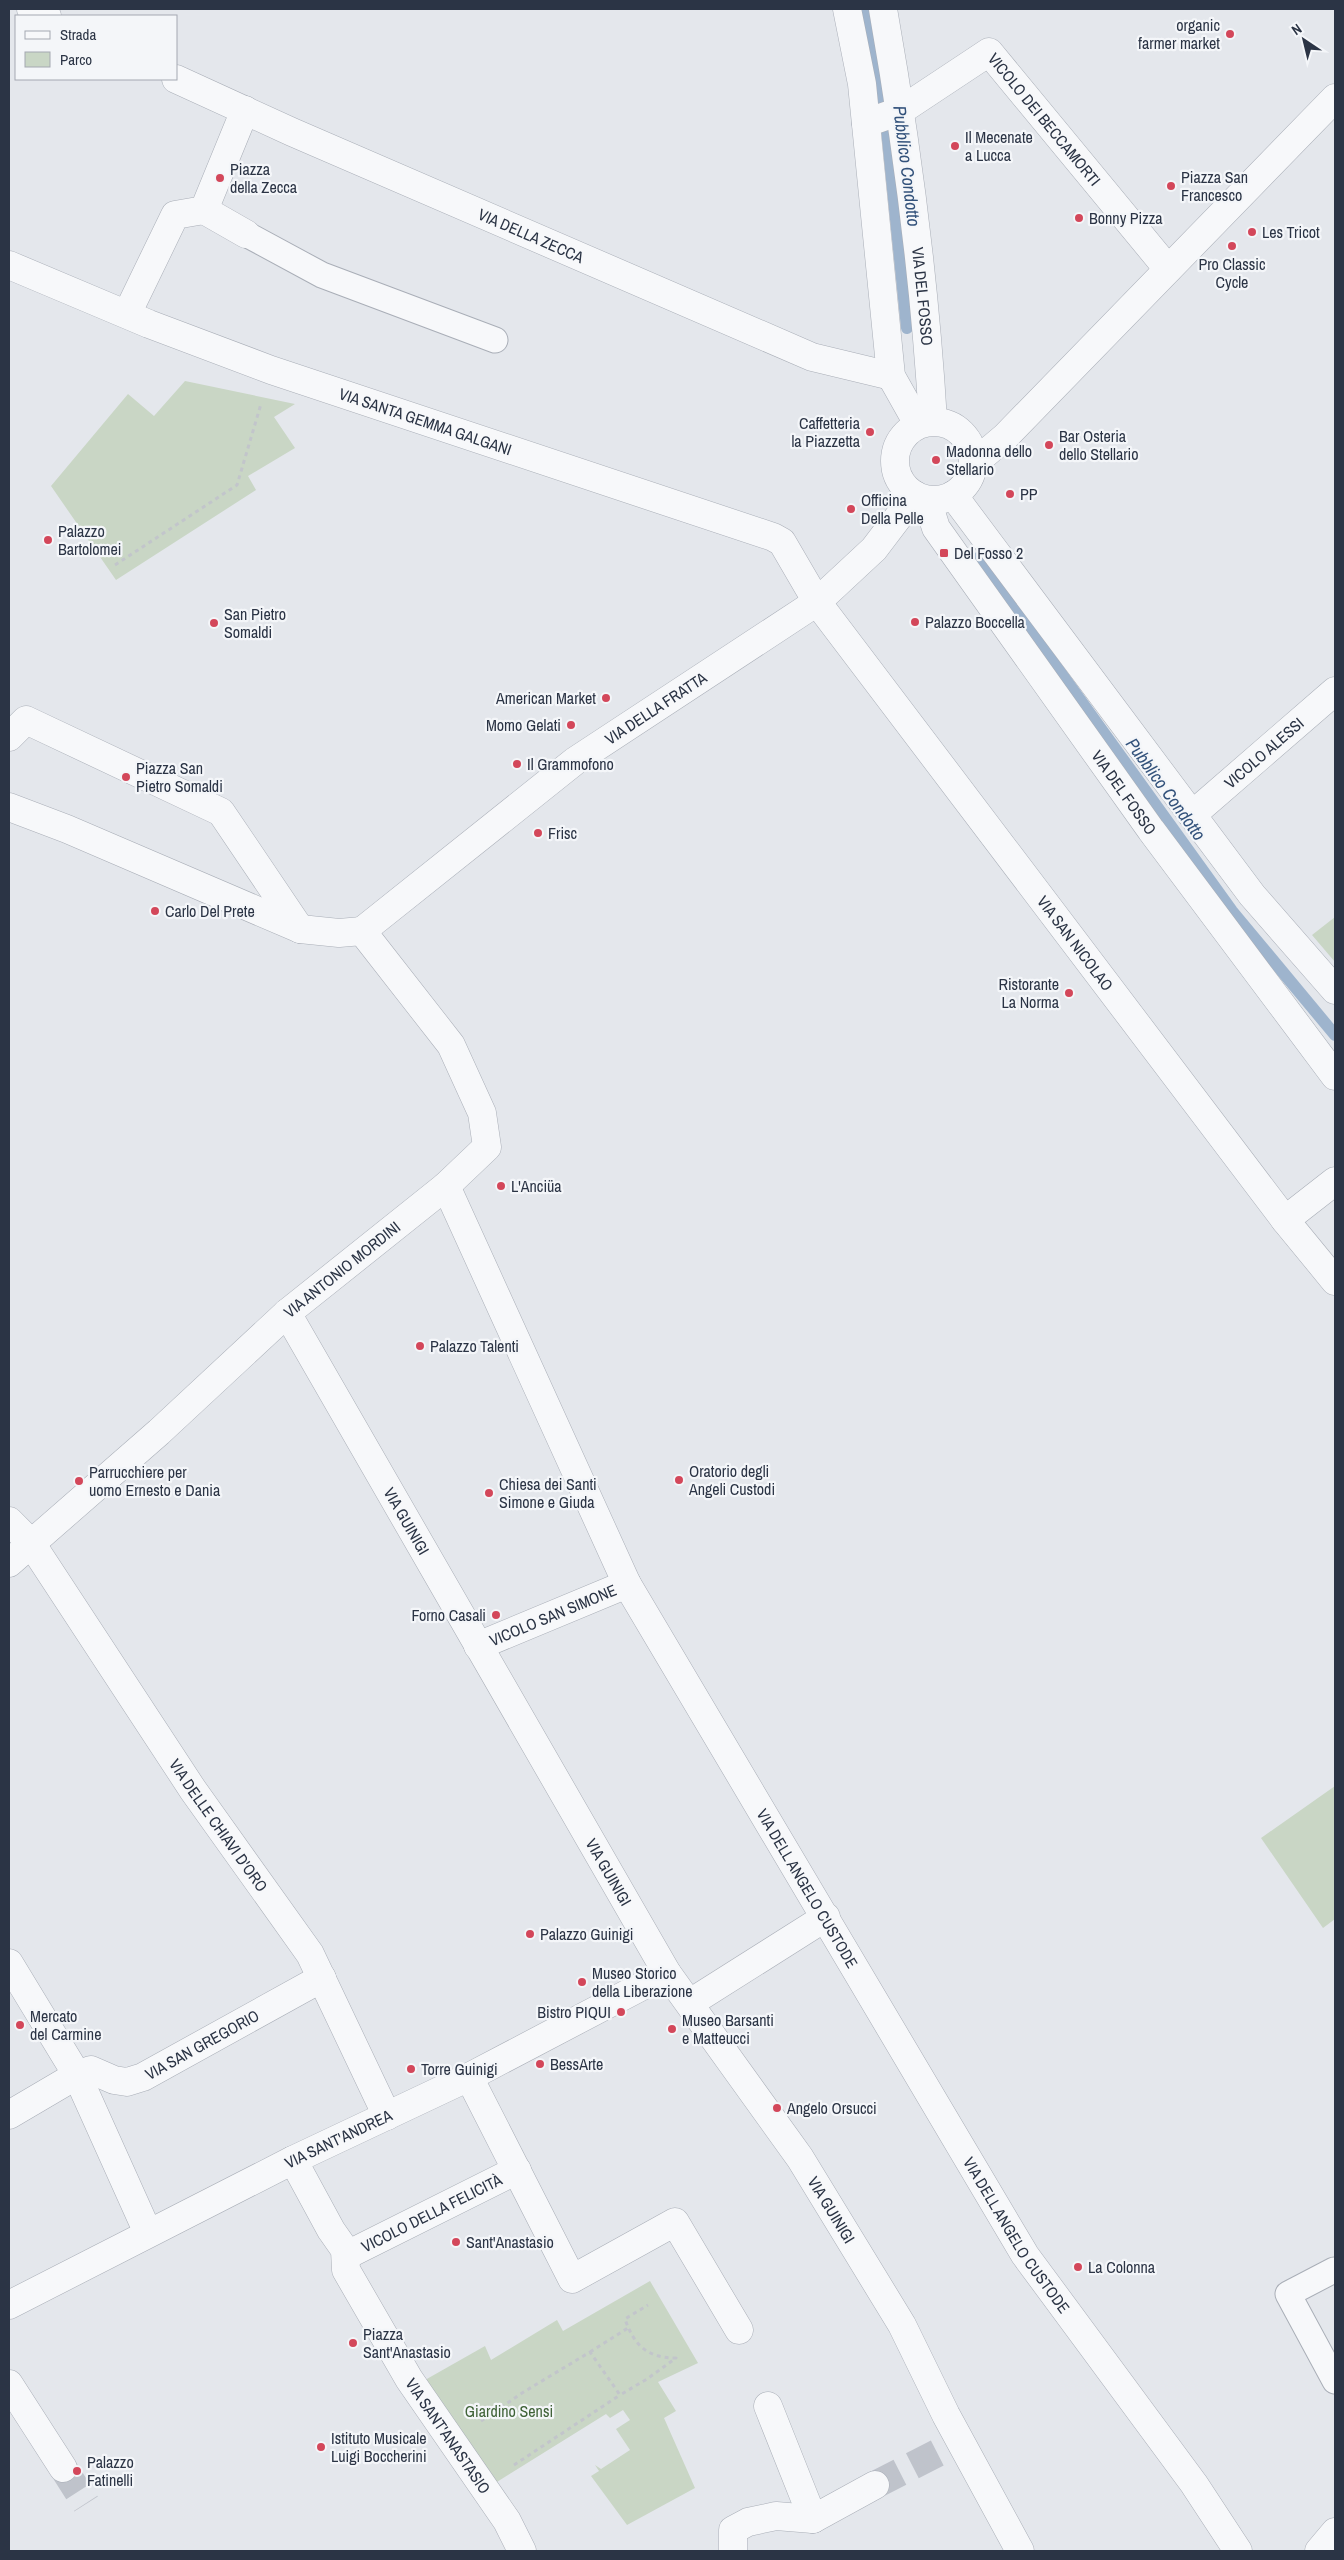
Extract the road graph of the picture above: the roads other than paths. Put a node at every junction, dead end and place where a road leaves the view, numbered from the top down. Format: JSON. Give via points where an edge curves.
{"nodes":[{"id":1,"x":31,"y":9,"type":"edge"},
{"id":2,"x":847,"y":9,"type":"edge"},
{"id":3,"x":883,"y":9,"type":"edge"},
{"id":4,"x":44,"y":15,"type":"edge"},
{"id":5,"x":178,"y":79,"type":"edge"},
{"id":6,"x":1335,"y":98,"type":"edge"},
{"id":7,"x":245,"y":110,"type":"junction"},
{"id":8,"x":900,"y":111,"type":"junction"},
{"id":9,"x":866,"y":123,"type":"junction"},
{"id":10,"x":204,"y":210,"type":"junction"},
{"id":11,"x":246,"y":234,"type":"joint"},
{"id":12,"x":9,"y":265,"type":"edge"},
{"id":13,"x":1168,"y":269,"type":"junction"},
{"id":14,"x":126,"y":314,"type":"junction"},
{"id":15,"x":495,"y":340,"type":"dead end"},
{"id":16,"x":891,"y":376,"type":"junction"},
{"id":17,"x":926,"y":423,"type":"junction"},
{"id":18,"x":973,"y":464,"type":"junction"},
{"id":19,"x":932,"y":497,"type":"junction"},
{"id":20,"x":817,"y":602,"type":"junction"},
{"id":21,"x":1335,"y":691,"type":"edge"},
{"id":22,"x":9,"y":736,"type":"edge"},
{"id":23,"x":9,"y":807,"type":"edge"},
{"id":24,"x":1192,"y":815,"type":"junction"},
{"id":25,"x":300,"y":929,"type":"junction"},
{"id":26,"x":362,"y":931,"type":"junction"},
{"id":27,"x":1335,"y":990,"type":"edge"},
{"id":28,"x":1335,"y":1076,"type":"edge"},
{"id":29,"x":1335,"y":1181,"type":"edge"},
{"id":30,"x":446,"y":1186,"type":"junction"},
{"id":31,"x":1285,"y":1220,"type":"junction"},
{"id":32,"x":1335,"y":1281,"type":"edge"},
{"id":33,"x":287,"y":1314,"type":"junction"},
{"id":34,"x":9,"y":1521,"type":"edge"},
{"id":35,"x":32,"y":1543,"type":"junction"},
{"id":36,"x":9,"y":1563,"type":"edge"},
{"id":37,"x":627,"y":1584,"type":"junction"},
{"id":38,"x":478,"y":1646,"type":"junction"},
{"id":39,"x":826,"y":1917,"type":"junction"},
{"id":40,"x":9,"y":1963,"type":"edge"},
{"id":41,"x":667,"y":1973,"type":"junction"},
{"id":42,"x":322,"y":1978,"type":"junction"},
{"id":43,"x":690,"y":2003,"type":"junction"},
{"id":44,"x":77,"y":2075,"type":"junction"},
{"id":45,"x":470,"y":2077,"type":"junction"},
{"id":46,"x":9,"y":2115,"type":"edge"},
{"id":47,"x":387,"y":2116,"type":"junction"},
{"id":48,"x":293,"y":2160,"type":"junction"},
{"id":49,"x":518,"y":2170,"type":"junction"},
{"id":50,"x":148,"y":2233,"type":"junction"},
{"id":51,"x":346,"y":2260,"type":"junction"},
{"id":52,"x":1334,"y":2270,"type":"dead end"},
{"id":53,"x":9,"y":2304,"type":"edge"},
{"id":54,"x":739,"y":2330,"type":"dead end"},
{"id":55,"x":1335,"y":2381,"type":"edge"},
{"id":56,"x":9,"y":2384,"type":"edge"},
{"id":57,"x":768,"y":2406,"type":"dead end"},
{"id":58,"x":63,"y":2468,"type":"tunnel mouth"},
{"id":59,"x":876,"y":2485,"type":"tunnel mouth"},
{"id":60,"x":813,"y":2519,"type":"junction"},
{"id":61,"x":1335,"y":2532,"type":"edge"},
{"id":62,"x":522,"y":2551,"type":"edge"},
{"id":63,"x":733,"y":2551,"type":"edge"},
{"id":64,"x":1020,"y":2551,"type":"edge"},
{"id":65,"x":1238,"y":2551,"type":"edge"},
{"id":66,"x":1319,"y":2551,"type":"edge"}],
"edges":[{"from":1,"to":4,"type":"street"},
{"from":2,"to":9,"type":"street"},
{"from":3,"to":8,"type":"street","name":"VIA DEL FOSSO"},
{"from":5,"to":7,"type":"street","name":"VIA DELLA ZECCA"},
{"from":6,"to":13,"type":"street"},
{"from":7,"to":10,"type":"street"},
{"from":7,"to":16,"type":"street","name":"VIA DELLA ZECCA","via":[[812,357]]},
{"from":8,"to":9,"type":"street"},
{"from":8,"to":13,"type":"street","name":"VICOLO DEI BECCAMORTI","via":[[989,52]]},
{"from":8,"to":17,"type":"street","name":"VIA DEL FOSSO","via":[[929,364]]},
{"from":9,"to":16,"type":"street"},
{"from":10,"to":11,"type":"street"},
{"from":10,"to":14,"type":"street","via":[[175,215]]},
{"from":11,"to":15,"type":"lane","via":[[322,275]]},
{"from":12,"to":14,"type":"street","name":"VIA SANTA GEMMA GALGANI"},
{"from":13,"to":18,"type":"street","via":[[1005,436]]},
{"from":14,"to":20,"type":"street","name":"VIA SANTA GEMMA GALGANI","via":[[271,370],[774,537],[782,542]]},
{"from":16,"to":17,"type":"street"},
{"from":17,"to":18,"type":"street","via":[[946,423],[958,429],[972,450]]},
{"from":17,"to":19,"type":"street","via":[[909,430],[900,440],[894,464],[905,488]]},
{"from":18,"to":19,"type":"street","via":[[963,487]]},
{"from":19,"to":20,"type":"street","name":"VIA DELLA FRATTA"},
{"from":19,"to":24,"type":"street"},
{"from":19,"to":28,"type":"street","name":"VIA DEL FOSSO","via":[[936,528],[1151,830]]},
{"from":20,"to":26,"type":"street","name":"VIA DELLA FRATTA","via":[[575,761]]},
{"from":20,"to":31,"type":"street","name":"VIA SAN NICOLAO"},
{"from":21,"to":24,"type":"street","name":"VICOLO ALESSI"},
{"from":22,"to":25,"type":"street","via":[[26,720],[222,812]]},
{"from":23,"to":25,"type":"street"},
{"from":24,"to":27,"type":"street","via":[[1252,895]]},
{"from":25,"to":26,"type":"street","via":[[339,933]]},
{"from":26,"to":30,"type":"street","name":"VIA ANTONIO MORDINI","via":[[451,1045],[482,1114],[487,1147]]},
{"from":29,"to":31,"type":"street"},
{"from":30,"to":33,"type":"street","name":"VIA ANTONIO MORDINI"},
{"from":30,"to":37,"type":"street","name":"VIA DELL ANGELO CUSTODE"},
{"from":31,"to":32,"type":"street","name":"VIA SAN NICOLAO"},
{"from":33,"to":35,"type":"street","name":"VIA ANTONIO MORDINI"},
{"from":33,"to":38,"type":"street","name":"VIA GUINIGI"},
{"from":34,"to":35,"type":"street","name":"VIA DELLE CHIAVI D'ORO"},
{"from":35,"to":36,"type":"street","name":"VIA ANTONIO MORDINI"},
{"from":35,"to":42,"type":"street","name":"VIA DELLE CHIAVI D'ORO","via":[[193,1790],[310,1954]]},
{"from":37,"to":38,"type":"street","name":"VICOLO SAN SIMONE"},
{"from":37,"to":39,"type":"street","name":"VIA DELL ANGELO CUSTODE"},
{"from":38,"to":41,"type":"street","name":"VIA GUINIGI"},
{"from":39,"to":43,"type":"street"},
{"from":39,"to":65,"type":"street","name":"VIA DELL ANGELO CUSTODE","via":[[1025,2255],[1194,2484]]},
{"from":40,"to":44,"type":"street"},
{"from":41,"to":43,"type":"street","name":"VIA GUINIGI"},
{"from":41,"to":45,"type":"street","name":"VIA SANT'ANDREA"},
{"from":42,"to":44,"type":"street","name":"VIA SAN GREGORIO","via":[[143,2077],[127,2082],[91,2070]]},
{"from":42,"to":47,"type":"street","name":"VIA DELLE CHIAVI D'ORO"},
{"from":43,"to":64,"type":"street","name":"VIA GUINIGI","via":[[800,2158],[902,2325],[955,2443]]},
{"from":44,"to":46,"type":"street","name":"VIA SAN GREGORIO"},
{"from":44,"to":50,"type":"street"},
{"from":45,"to":47,"type":"street","name":"VIA SANT'ANDREA"},
{"from":45,"to":49,"type":"street","name":"VICOLO DELLA FELICITÀ"},
{"from":47,"to":48,"type":"street","name":"VIA SANT'ANDREA"},
{"from":48,"to":50,"type":"street","name":"VIA SANT'ANDREA"},
{"from":48,"to":51,"type":"street","name":"VIA SANT'ANASTASIO"},
{"from":49,"to":51,"type":"street","name":"VICOLO DELLA FELICITÀ","via":[[353,2252]]},
{"from":49,"to":54,"type":"street","name":"VICOLO DELLA FELICITÀ","via":[[572,2279],[676,2222]]},
{"from":50,"to":53,"type":"street","name":"VIA SANT'ANDREA"},
{"from":51,"to":62,"type":"street","name":"VIA SANT'ANASTASIO","via":[[409,2378],[507,2521]]},
{"from":52,"to":55,"type":"lane","via":[[1288,2294]]},
{"from":56,"to":58,"type":"street"},
{"from":57,"to":60,"type":"street"},
{"from":59,"to":60,"type":"street"},
{"from":60,"to":63,"type":"street","via":[[776,2516],[748,2522],[733,2530]]},
{"from":61,"to":66,"type":"street"}]}
